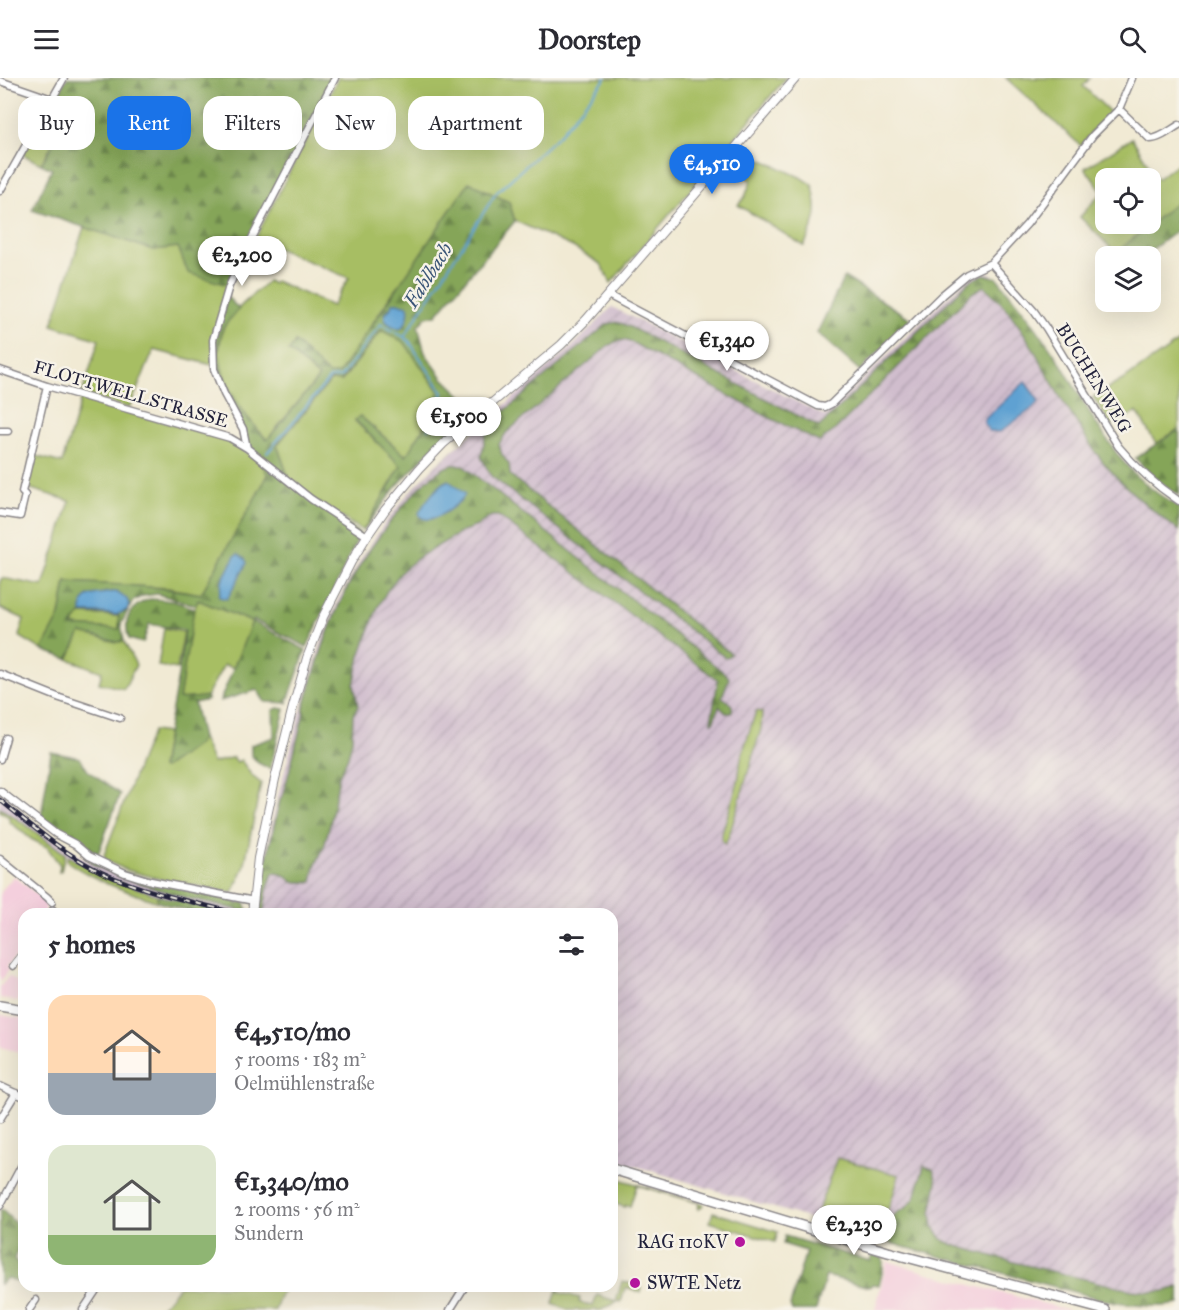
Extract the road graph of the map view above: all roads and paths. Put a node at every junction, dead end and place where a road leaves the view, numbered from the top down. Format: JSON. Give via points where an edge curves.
{"nodes":[{"id":1,"x":64,"y":78,"type":"edge"},
{"id":2,"x":335,"y":78,"type":"edge"},
{"id":3,"x":796,"y":78,"type":"edge"},
{"id":4,"x":1132,"y":78,"type":"edge"},
{"id":5,"x":0,"y":81,"type":"edge"},
{"id":6,"x":43,"y":96,"type":"edge"},
{"id":7,"x":54,"y":96,"type":"edge"},
{"id":8,"x":1119,"y":109,"type":"junction"},
{"id":9,"x":1179,"y":125,"type":"edge"},
{"id":10,"x":23,"y":150,"type":"edge"},
{"id":11,"x":0,"y":190,"type":"edge"},
{"id":12,"x":991,"y":263,"type":"junction"},
{"id":13,"x":608,"y":295,"type":"junction"},
{"id":14,"x":0,"y":370,"type":"edge"},
{"id":15,"x":47,"y":386,"type":"junction"},
{"id":16,"x":0,"y":431,"type":"edge"},
{"id":17,"x":8,"y":431,"type":"dead end"},
{"id":18,"x":247,"y":448,"type":"junction"},
{"id":19,"x":1179,"y":501,"type":"edge"},
{"id":20,"x":0,"y":513,"type":"edge"},
{"id":21,"x":367,"y":536,"type":"junction"},
{"id":22,"x":0,"y":674,"type":"edge"},
{"id":23,"x":120,"y":718,"type":"dead end"},
{"id":24,"x":6,"y":738,"type":"dead end"},
{"id":25,"x":0,"y":759,"type":"edge"},
{"id":26,"x":0,"y":790,"type":"edge"},
{"id":27,"x":0,"y":859,"type":"edge"},
{"id":28,"x":254,"y":901,"type":"junction"},
{"id":29,"x":52,"y":902,"type":"dead end"},
{"id":30,"x":253,"y":908,"type":"edge"},
{"id":31,"x":18,"y":960,"type":"edge"},
{"id":32,"x":13,"y":966,"type":"dead end"},
{"id":33,"x":0,"y":1006,"type":"edge"},
{"id":34,"x":18,"y":1009,"type":"edge"},
{"id":35,"x":0,"y":1086,"type":"edge"},
{"id":36,"x":16,"y":1094,"type":"joint"},
{"id":37,"x":0,"y":1119,"type":"edge"},
{"id":38,"x":618,"y":1171,"type":"edge"},
{"id":39,"x":18,"y":1172,"type":"edge"},
{"id":40,"x":0,"y":1206,"type":"edge"},
{"id":41,"x":95,"y":1292,"type":"edge"},
{"id":42,"x":461,"y":1292,"type":"edge"},
{"id":43,"x":91,"y":1299,"type":"junction"},
{"id":44,"x":36,"y":1300,"type":"dead end"},
{"id":45,"x":29,"y":1310,"type":"edge"},
{"id":46,"x":83,"y":1310,"type":"edge"},
{"id":47,"x":92,"y":1310,"type":"edge"},
{"id":48,"x":450,"y":1310,"type":"edge"},
{"id":49,"x":1105,"y":1310,"type":"edge"}],
"edges":[{"from":1,"to":7,"type":"street"},
{"from":2,"to":18,"type":"street","via":[[229,286],[213,340],[214,369],[243,429]]},
{"from":3,"to":13,"type":"street"},
{"from":4,"to":8,"type":"street"},
{"from":5,"to":6,"type":"street"},
{"from":8,"to":9,"type":"street","via":[[1153,139]]},
{"from":8,"to":12,"type":"street"},
{"from":10,"to":11,"type":"street"},
{"from":12,"to":13,"type":"street","via":[[967,274],[942,295],[825,407]]},
{"from":12,"to":19,"type":"street","name":"BUCHENWEG","via":[[1046,328],[1118,446],[1154,484]]},
{"from":13,"to":21,"type":"street","via":[[561,345],[443,444]]},
{"from":14,"to":15,"type":"street","name":"FLOTTWELLSTRASSE"},
{"from":15,"to":18,"type":"street","name":"FLOTTWELLSTRASSE","via":[[230,438]]},
{"from":15,"to":20,"type":"street","via":[[20,516]]},
{"from":16,"to":17,"type":"street"},
{"from":18,"to":21,"type":"street","name":"FLOTTWELLSTRASSE","via":[[311,499]]},
{"from":21,"to":28,"type":"street","via":[[331,599],[307,658],[275,779],[258,858]]},
{"from":22,"to":23,"type":"street"},
{"from":24,"to":25,"type":"street"},
{"from":26,"to":28,"type":"street","via":[[89,856],[125,873]]},
{"from":27,"to":29,"type":"street"},
{"from":28,"to":30,"type":"street"},
{"from":31,"to":32,"type":"street"},
{"from":33,"to":34,"type":"main road"},
{"from":35,"to":36,"type":"street"},
{"from":36,"to":37,"type":"street"},
{"from":38,"to":49,"type":"main road","via":[[888,1252]]},
{"from":39,"to":40,"type":"street"},
{"from":41,"to":43,"type":"street"},
{"from":42,"to":48,"type":"street"},
{"from":43,"to":46,"type":"street"},
{"from":43,"to":47,"type":"street"},
{"from":44,"to":45,"type":"street"}]}
